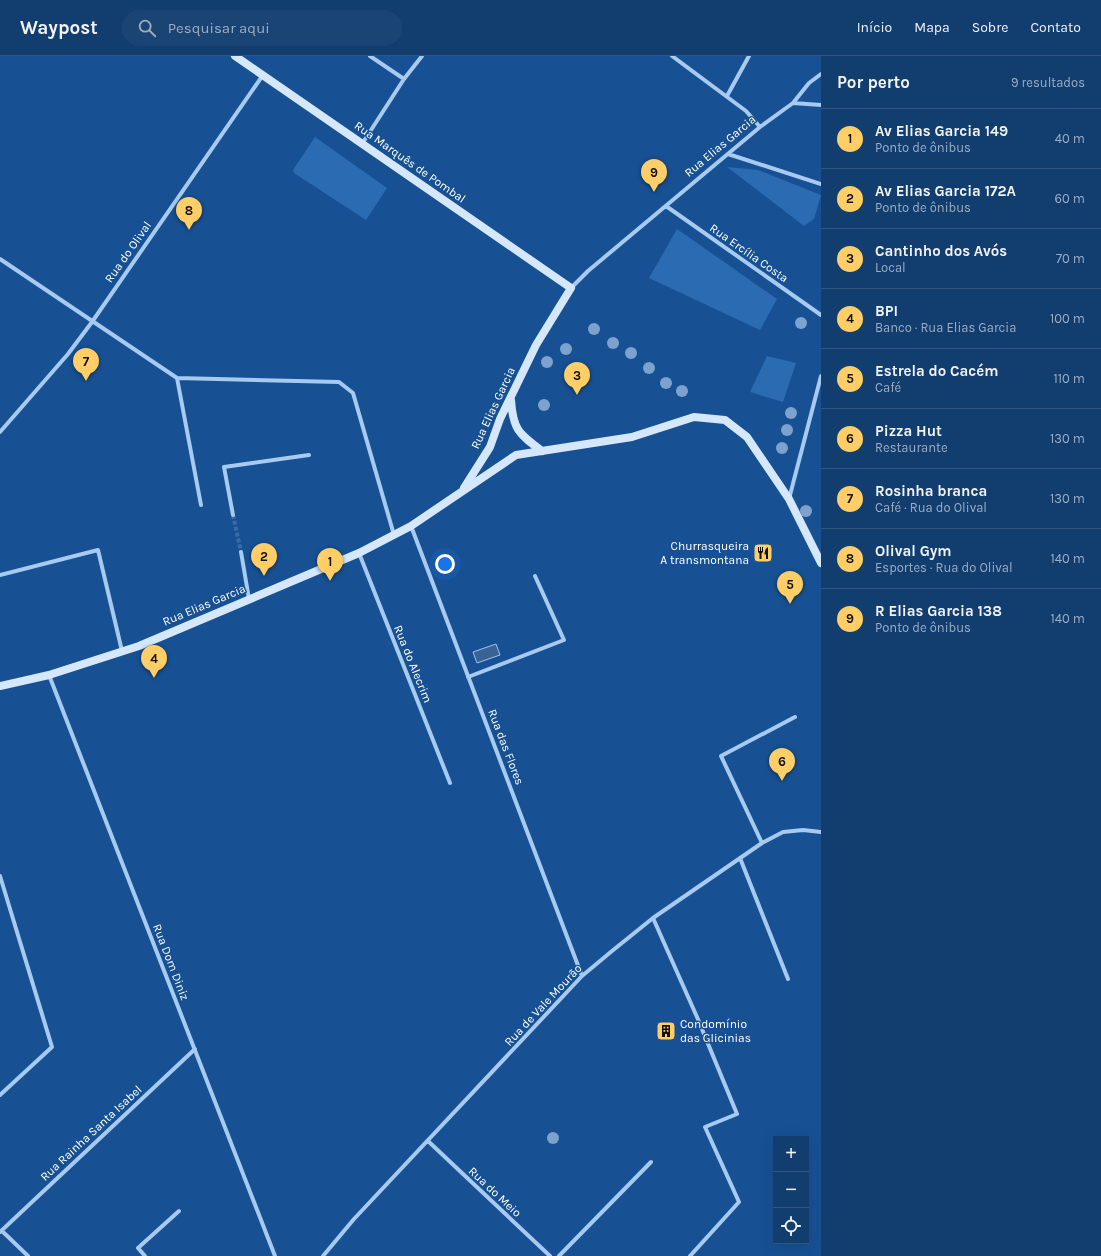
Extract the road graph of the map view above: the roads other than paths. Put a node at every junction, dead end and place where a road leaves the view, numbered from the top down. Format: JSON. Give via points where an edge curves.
{"nodes":[{"id":1,"x":235,"y":56,"type":"edge"},
{"id":2,"x":370,"y":56,"type":"edge"},
{"id":3,"x":422,"y":56,"type":"edge"},
{"id":4,"x":672,"y":56,"type":"edge"},
{"id":5,"x":749,"y":56,"type":"edge"},
{"id":6,"x":821,"y":74,"type":"edge"},
{"id":7,"x":263,"y":75,"type":"junction"},
{"id":8,"x":404,"y":79,"type":"junction"},
{"id":9,"x":727,"y":96,"type":"junction"},
{"id":10,"x":793,"y":103,"type":"junction"},
{"id":11,"x":821,"y":105,"type":"edge"},
{"id":12,"x":760,"y":127,"type":"junction"},
{"id":13,"x":362,"y":144,"type":"junction"},
{"id":14,"x":728,"y":154,"type":"junction"},
{"id":15,"x":821,"y":184,"type":"edge"},
{"id":16,"x":666,"y":206,"type":"junction"},
{"id":17,"x":0,"y":259,"type":"edge"},
{"id":18,"x":571,"y":288,"type":"junction"},
{"id":19,"x":821,"y":315,"type":"edge"},
{"id":20,"x":92,"y":322,"type":"junction"},
{"id":21,"x":821,"y":376,"type":"edge"},
{"id":22,"x":177,"y":378,"type":"junction"},
{"id":23,"x":510,"y":399,"type":"junction"},
{"id":24,"x":0,"y":432,"type":"edge"},
{"id":25,"x":542,"y":451,"type":"junction"},
{"id":26,"x":309,"y":455,"type":"dead end"},
{"id":27,"x":463,"y":491,"type":"junction"},
{"id":28,"x":789,"y":499,"type":"junction"},
{"id":29,"x":201,"y":505,"type":"dead end"},
{"id":30,"x":233,"y":515,"type":"tunnel mouth"},
{"id":31,"x":411,"y":526,"type":"junction"},
{"id":32,"x":394,"y":535,"type":"junction"},
{"id":33,"x":241,"y":552,"type":"tunnel mouth"},
{"id":34,"x":359,"y":553,"type":"junction"},
{"id":35,"x":821,"y":563,"type":"edge"},
{"id":36,"x":0,"y":576,"type":"edge"},
{"id":37,"x":535,"y":576,"type":"dead end"},
{"id":38,"x":249,"y":600,"type":"junction"},
{"id":39,"x":122,"y":651,"type":"junction"},
{"id":40,"x":49,"y":675,"type":"junction"},
{"id":41,"x":468,"y":677,"type":"junction"},
{"id":42,"x":0,"y":686,"type":"edge"},
{"id":43,"x":795,"y":717,"type":"dead end"},
{"id":44,"x":450,"y":783,"type":"dead end"},
{"id":45,"x":821,"y":832,"type":"edge"},
{"id":46,"x":762,"y":843,"type":"junction"},
{"id":47,"x":740,"y":858,"type":"junction"},
{"id":48,"x":0,"y":876,"type":"edge"},
{"id":49,"x":653,"y":918,"type":"junction"},
{"id":50,"x":582,"y":976,"type":"junction"},
{"id":51,"x":788,"y":979,"type":"dead end"},
{"id":52,"x":195,"y":1049,"type":"junction"},
{"id":53,"x":0,"y":1095,"type":"edge"},
{"id":54,"x":428,"y":1141,"type":"junction"},
{"id":55,"x":650,"y":1162,"type":"dead end"},
{"id":56,"x":179,"y":1211,"type":"dead end"},
{"id":57,"x":1,"y":1232,"type":"edge"},
{"id":58,"x":28,"y":1256,"type":"edge"},
{"id":59,"x":145,"y":1256,"type":"edge"},
{"id":60,"x":275,"y":1256,"type":"edge"},
{"id":61,"x":323,"y":1256,"type":"edge"},
{"id":62,"x":550,"y":1256,"type":"edge"},
{"id":63,"x":559,"y":1256,"type":"edge"},
{"id":64,"x":690,"y":1256,"type":"edge"}],
"edges":[{"from":1,"to":7,"type":"street","name":"Rua Marquês de Pombal"},
{"from":2,"to":8,"type":"street"},
{"from":3,"to":8,"type":"street"},
{"from":4,"to":9,"type":"street"},
{"from":5,"to":9,"type":"street"},
{"from":6,"to":10,"type":"street","name":"Rua Elias Garcia","via":[[809,83]]},
{"from":7,"to":13,"type":"street","name":"Rua Marquês de Pombal"},
{"from":7,"to":20,"type":"street","name":"Rua do Olival"},
{"from":8,"to":13,"type":"street"},
{"from":9,"to":12,"type":"street","via":[[746,111]]},
{"from":10,"to":11,"type":"street"},
{"from":10,"to":12,"type":"street","name":"Rua Elias Garcia"},
{"from":12,"to":14,"type":"street","name":"Rua Elias Garcia"},
{"from":13,"to":18,"type":"street","name":"Rua Marquês de Pombal"},
{"from":14,"to":15,"type":"street"},
{"from":14,"to":16,"type":"street","name":"Rua Elias Garcia"},
{"from":16,"to":18,"type":"street","name":"Rua Elias Garcia"},
{"from":16,"to":19,"type":"street","name":"Rua Ercília Costa"},
{"from":17,"to":20,"type":"street"},
{"from":18,"to":23,"type":"street","name":"Rua Elias Garcia","via":[[536,345]]},
{"from":20,"to":22,"type":"street"},
{"from":20,"to":24,"type":"street","name":"Rua do Olival","via":[[68,354]]},
{"from":21,"to":28,"type":"street"},
{"from":22,"to":29,"type":"street"},
{"from":22,"to":32,"type":"street","via":[[339,382],[353,393]]},
{"from":23,"to":25,"type":"street","via":[[512,418],[521,435]]},
{"from":23,"to":27,"type":"street","name":"Rua Elias Garcia","via":[[490,447]]},
{"from":25,"to":27,"type":"street","via":[[516,455]]},
{"from":25,"to":28,"type":"street","via":[[632,437],[694,417],[725,420],[747,437]]},
{"from":26,"to":30,"type":"street","via":[[224,467]]},
{"from":27,"to":31,"type":"street","name":"Rua Elias Garcia"},
{"from":28,"to":35,"type":"street"},
{"from":31,"to":32,"type":"street","name":"Rua Elias Garcia"},
{"from":31,"to":41,"type":"street","name":"Rua das Flores"},
{"from":32,"to":34,"type":"street","name":"Rua Elias Garcia"},
{"from":33,"to":38,"type":"street"},
{"from":34,"to":38,"type":"street","name":"Rua Elias Garcia"},
{"from":34,"to":44,"type":"street","name":"Rua do Alecrim"},
{"from":36,"to":39,"type":"street","via":[[98,550]]},
{"from":37,"to":41,"type":"street","via":[[564,640]]},
{"from":38,"to":39,"type":"street","name":"Rua Elias Garcia"},
{"from":39,"to":40,"type":"street","name":"Rua Elias Garcia"},
{"from":40,"to":42,"type":"street","name":"Rua Elias Garcia"},
{"from":40,"to":52,"type":"street","name":"Rua Dom Diniz"},
{"from":41,"to":50,"type":"street","name":"Rua das Flores"},
{"from":43,"to":46,"type":"street","via":[[721,756]]},
{"from":45,"to":46,"type":"street","name":"Rua de Vale Mourão","via":[[783,832]]},
{"from":46,"to":47,"type":"street","name":"Rua de Vale Mourão"},
{"from":47,"to":49,"type":"street","name":"Rua de Vale Mourão"},
{"from":47,"to":51,"type":"street"},
{"from":48,"to":53,"type":"street","via":[[52,1047]]},
{"from":49,"to":50,"type":"street","name":"Rua de Vale Mourão"},
{"from":49,"to":64,"type":"street","via":[[737,1114],[705,1127],[739,1202]]},
{"from":50,"to":54,"type":"street","name":"Rua de Vale Mourão"},
{"from":52,"to":57,"type":"street","name":"Rua Rainha Santa Isabel"},
{"from":52,"to":60,"type":"street","name":"Rua Dom Diniz"},
{"from":54,"to":61,"type":"street","name":"Rua de Vale Mourão","via":[[354,1219]]},
{"from":54,"to":62,"type":"street","name":"Rua do Meio"},
{"from":55,"to":63,"type":"street"},
{"from":56,"to":59,"type":"street","via":[[138,1248]]},
{"from":57,"to":58,"type":"street"}]}
